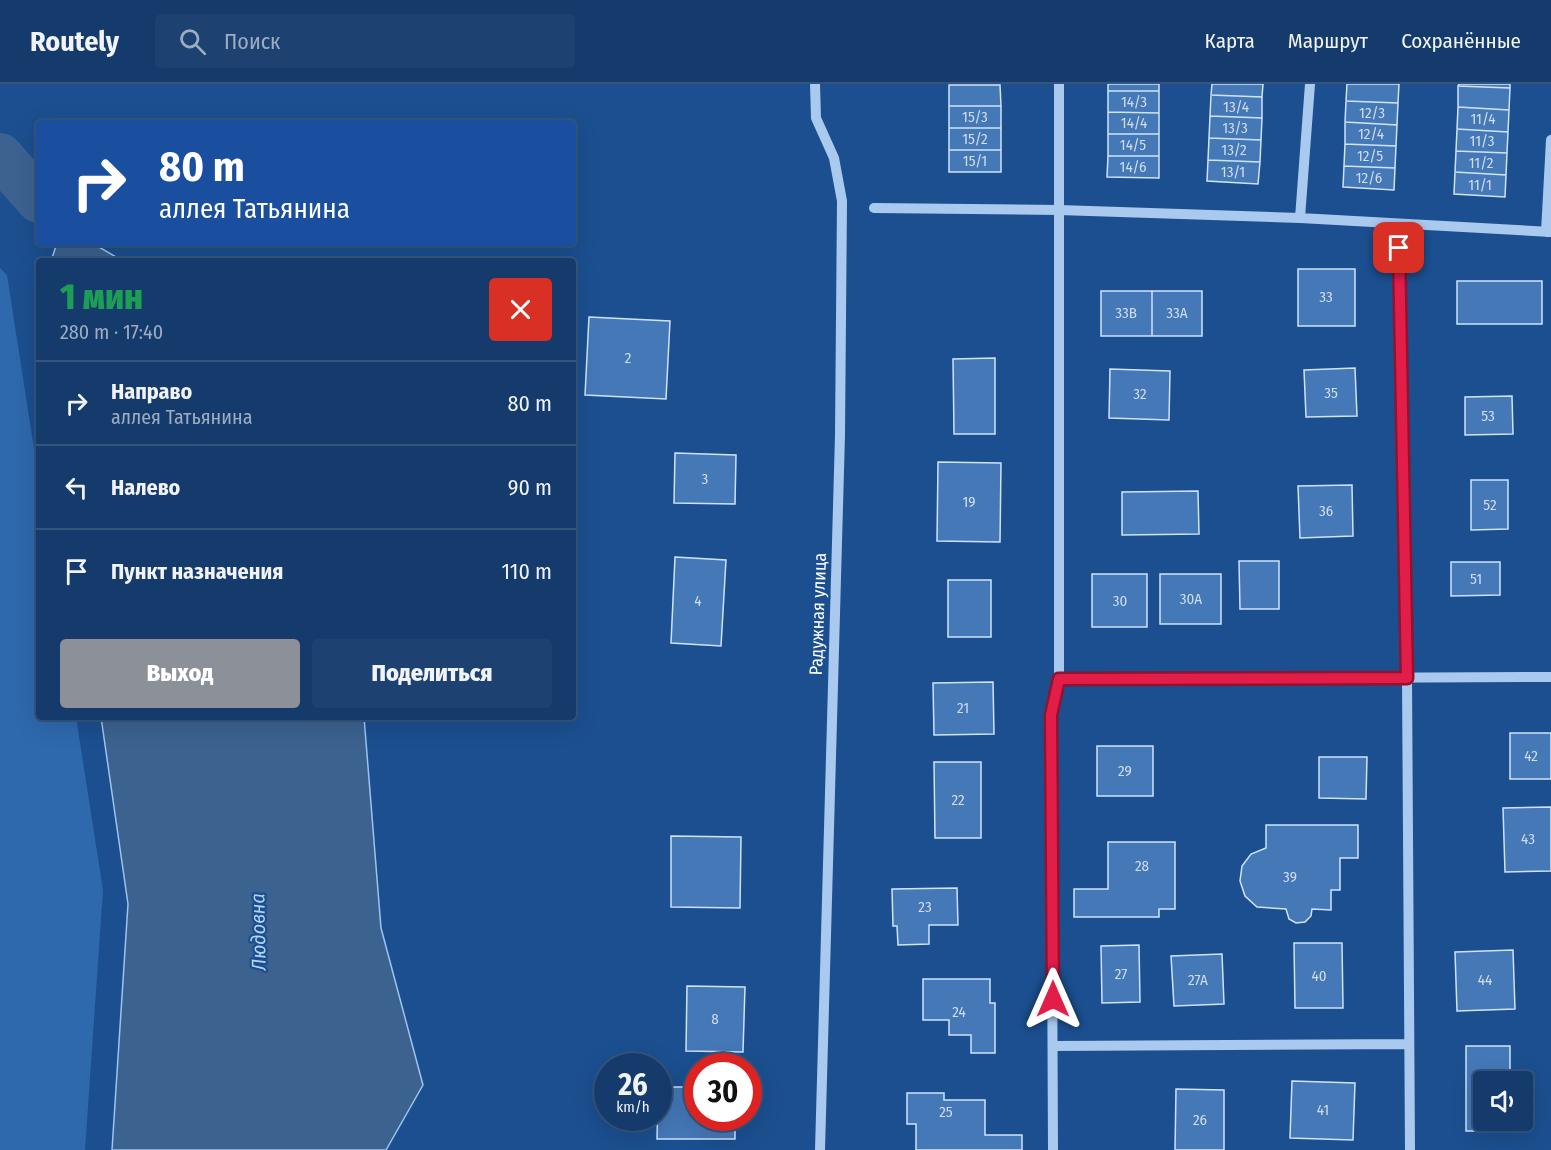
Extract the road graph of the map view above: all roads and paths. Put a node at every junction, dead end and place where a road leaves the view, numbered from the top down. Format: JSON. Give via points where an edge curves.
{"nodes":[{"id":1,"x":815,"y":84,"type":"edge"},
{"id":2,"x":1059,"y":84,"type":"edge"},
{"id":3,"x":1310,"y":84,"type":"edge"},
{"id":4,"x":1551,"y":140,"type":"edge"},
{"id":5,"x":874,"y":208,"type":"dead end"},
{"id":6,"x":1059,"y":210,"type":"junction"},
{"id":7,"x":1300,"y":218,"type":"junction"},
{"id":8,"x":1399,"y":224,"type":"junction"},
{"id":9,"x":1548,"y":232,"type":"edge"},
{"id":10,"x":1551,"y":677,"type":"edge"},
{"id":11,"x":1407,"y":678,"type":"junction"},
{"id":12,"x":1059,"y":679,"type":"junction"},
{"id":13,"x":1409,"y":1044,"type":"junction"},
{"id":14,"x":1053,"y":1046,"type":"junction"},
{"id":15,"x":819,"y":1150,"type":"edge"},
{"id":16,"x":1053,"y":1150,"type":"edge"},
{"id":17,"x":1410,"y":1150,"type":"edge"}],
"edges":[{"from":1,"to":15,"type":"street","name":"Радужная улица","via":[[816,118],[834,158],[842,201],[840,435]]},
{"from":2,"to":6,"type":"street"},
{"from":3,"to":7,"type":"street"},
{"from":4,"to":9,"type":"street"},
{"from":5,"to":6,"type":"street"},
{"from":6,"to":7,"type":"street"},
{"from":6,"to":12,"type":"street"},
{"from":7,"to":8,"type":"street"},
{"from":8,"to":9,"type":"street"},
{"from":8,"to":11,"type":"street"},
{"from":10,"to":11,"type":"street"},
{"from":11,"to":12,"type":"street"},
{"from":11,"to":13,"type":"street"},
{"from":12,"to":14,"type":"street","via":[[1051,715]]},
{"from":13,"to":14,"type":"street"},
{"from":13,"to":17,"type":"street"},
{"from":14,"to":16,"type":"street"}]}
